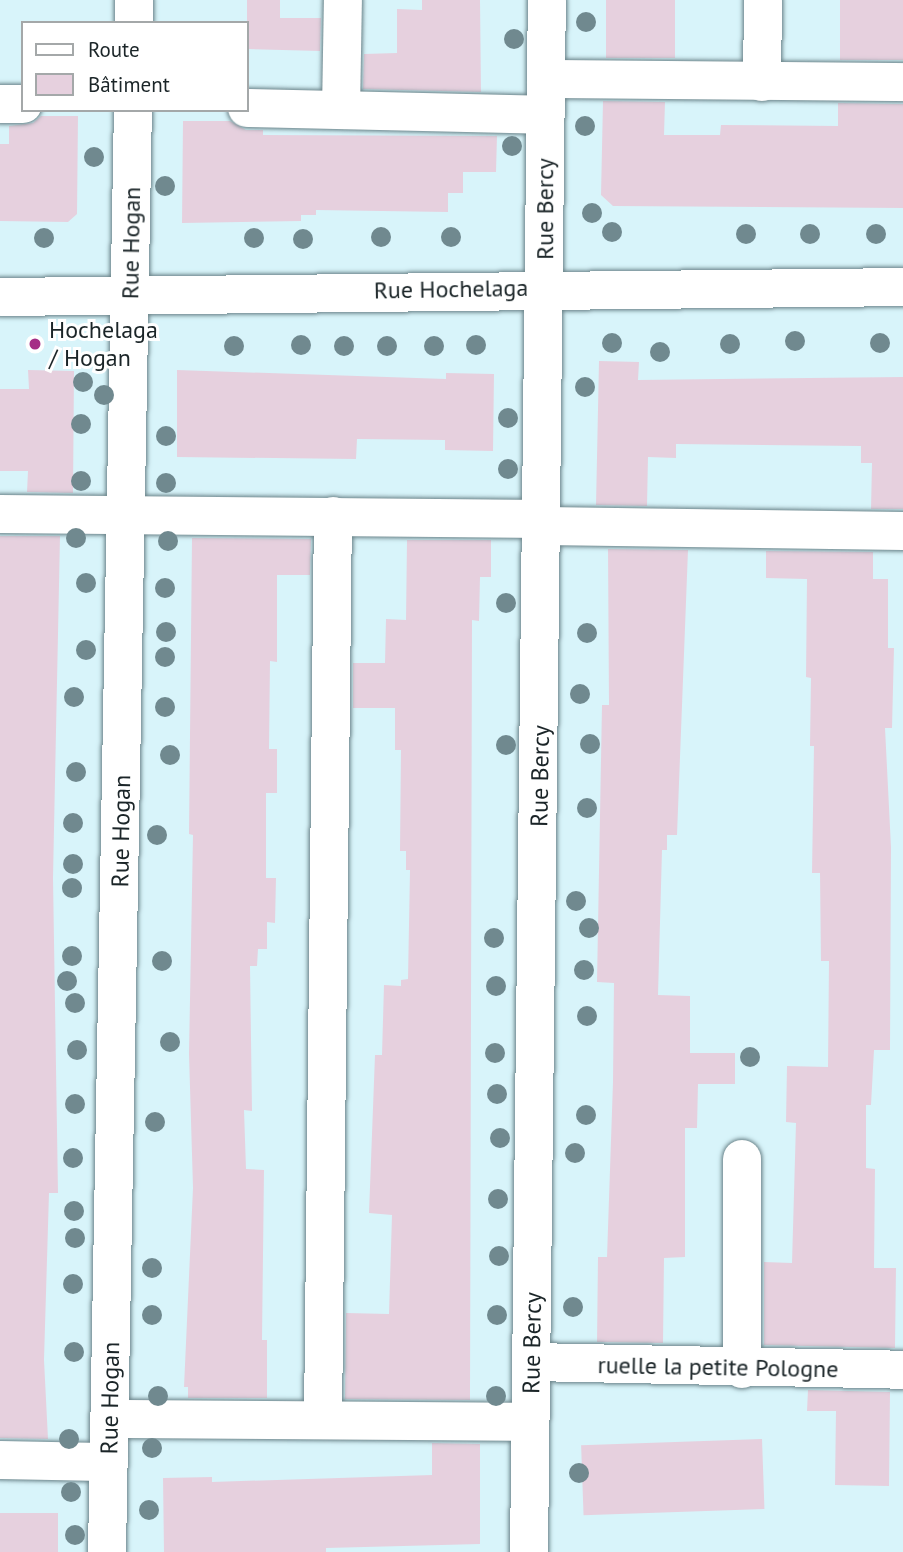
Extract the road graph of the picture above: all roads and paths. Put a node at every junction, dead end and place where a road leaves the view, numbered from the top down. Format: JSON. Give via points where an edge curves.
{"nodes":[{"id":1,"x":134,"y":0,"type":"edge"},
{"id":2,"x":342,"y":0,"type":"edge"},
{"id":3,"x":547,"y":0,"type":"edge"},
{"id":4,"x":762,"y":0,"type":"edge"},
{"id":5,"x":134,"y":21,"type":"edge"},
{"id":6,"x":762,"y":82,"type":"junction"},
{"id":7,"x":903,"y":82,"type":"edge"},
{"id":8,"x":546,"y":97,"type":"junction"},
{"id":9,"x":0,"y":104,"type":"edge"},
{"id":10,"x":21,"y":104,"type":"edge"},
{"id":11,"x":248,"y":108,"type":"edge"},
{"id":12,"x":341,"y":110,"type":"junction"},
{"id":13,"x":133,"y":112,"type":"edge"},
{"id":14,"x":903,"y":287,"type":"edge"},
{"id":15,"x":545,"y":288,"type":"junction"},
{"id":16,"x":130,"y":294,"type":"junction"},
{"id":17,"x":0,"y":297,"type":"edge"},
{"id":18,"x":0,"y":514,"type":"edge"},
{"id":19,"x":127,"y":516,"type":"junction"},
{"id":20,"x":333,"y":516,"type":"junction"},
{"id":21,"x":544,"y":522,"type":"junction"},
{"id":22,"x":903,"y":531,"type":"edge"},
{"id":23,"x":742,"y":1159,"type":"dead end"},
{"id":24,"x":532,"y":1362,"type":"junction"},
{"id":25,"x":742,"y":1369,"type":"junction"},
{"id":26,"x":903,"y":1370,"type":"edge"},
{"id":27,"x":110,"y":1419,"type":"junction"},
{"id":28,"x":323,"y":1420,"type":"junction"},
{"id":29,"x":530,"y":1423,"type":"junction"},
{"id":30,"x":0,"y":1460,"type":"edge"},
{"id":31,"x":109,"y":1462,"type":"junction"},
{"id":32,"x":107,"y":1552,"type":"edge"},
{"id":33,"x":529,"y":1552,"type":"edge"}],
"edges":[{"from":1,"to":5,"type":"street"},
{"from":2,"to":12,"type":"street"},
{"from":3,"to":8,"type":"street","name":"Rue Bercy"},
{"from":4,"to":6,"type":"street"},
{"from":6,"to":7,"type":"street"},
{"from":6,"to":8,"type":"street"},
{"from":8,"to":12,"type":"street"},
{"from":8,"to":15,"type":"street","name":"Rue Bercy"},
{"from":9,"to":10,"type":"street"},
{"from":11,"to":12,"type":"street"},
{"from":13,"to":16,"type":"street","name":"Rue Hogan"},
{"from":14,"to":15,"type":"street","name":"Rue Hochelaga"},
{"from":15,"to":16,"type":"street","name":"Rue Hochelaga"},
{"from":15,"to":21,"type":"street","name":"Rue Bercy"},
{"from":16,"to":17,"type":"street","name":"Rue Hochelaga"},
{"from":16,"to":19,"type":"street","name":"Rue Hogan"},
{"from":18,"to":19,"type":"street"},
{"from":19,"to":20,"type":"street"},
{"from":19,"to":27,"type":"street","name":"Rue Hogan"},
{"from":20,"to":21,"type":"street"},
{"from":20,"to":28,"type":"street"},
{"from":21,"to":22,"type":"street"},
{"from":21,"to":24,"type":"street","name":"Rue Bercy"},
{"from":23,"to":25,"type":"street"},
{"from":24,"to":25,"type":"street","name":"ruelle la petite Pologne"},
{"from":24,"to":29,"type":"street","name":"Rue Bercy"},
{"from":25,"to":26,"type":"street","name":"ruelle la petite Pologne"},
{"from":27,"to":28,"type":"street"},
{"from":27,"to":31,"type":"street","name":"Rue Hogan"},
{"from":28,"to":29,"type":"street"},
{"from":29,"to":33,"type":"street","name":"Rue Bercy"},
{"from":30,"to":31,"type":"street"},
{"from":31,"to":32,"type":"street","name":"Rue Hogan"}]}
